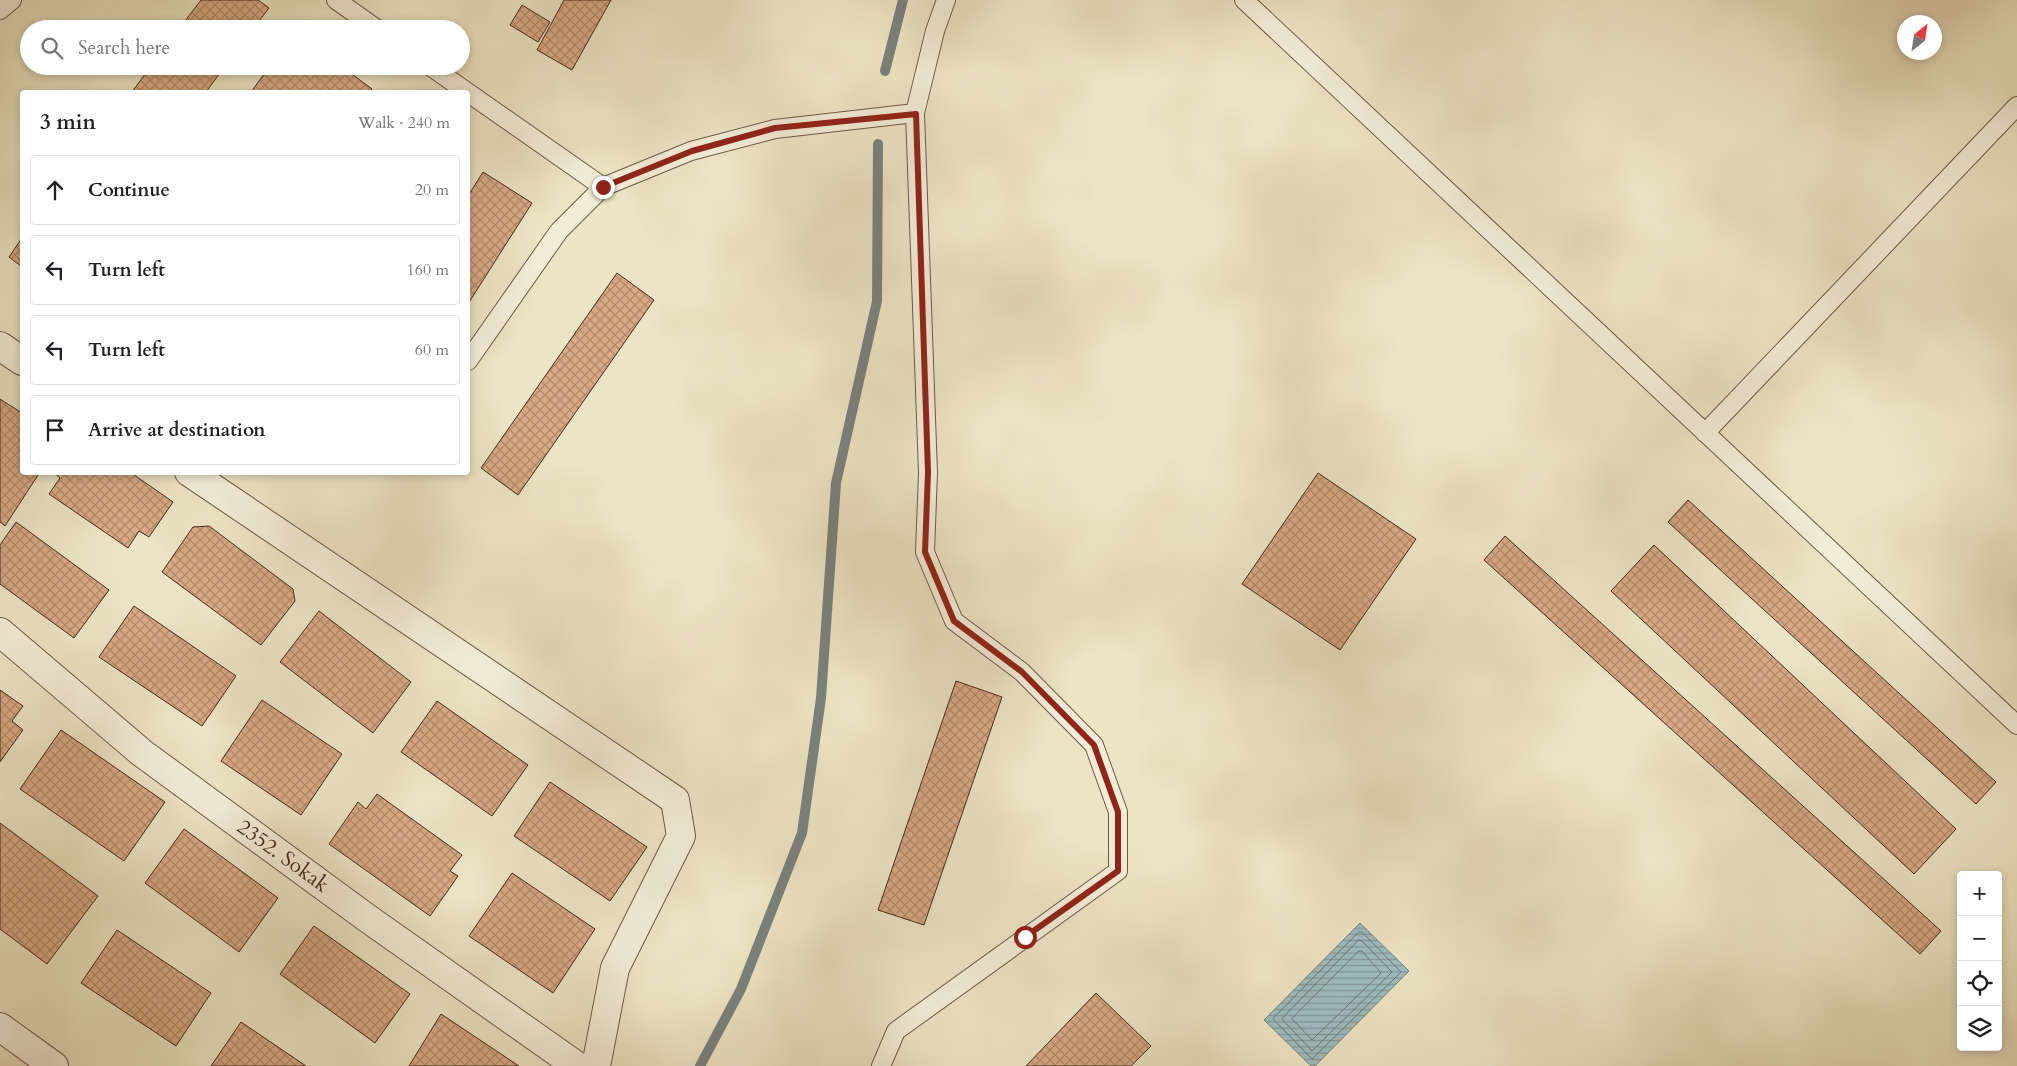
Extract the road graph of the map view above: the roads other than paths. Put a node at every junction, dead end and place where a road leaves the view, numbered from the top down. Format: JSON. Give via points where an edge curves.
{"nodes":[{"id":1,"x":12,"y":0,"type":"edge"},
{"id":2,"x":336,"y":0,"type":"edge"},
{"id":3,"x":946,"y":0,"type":"edge"},
{"id":4,"x":1244,"y":0,"type":"edge"},
{"id":5,"x":0,"y":10,"type":"edge"},
{"id":6,"x":364,"y":20,"type":"edge"},
{"id":7,"x":443,"y":75,"type":"edge"},
{"id":8,"x":464,"y":90,"type":"edge"},
{"id":9,"x":470,"y":94,"type":"edge"},
{"id":10,"x":2017,"y":106,"type":"edge"},
{"id":11,"x":916,"y":114,"type":"junction"},
{"id":12,"x":603,"y":187,"type":"junction"},
{"id":13,"x":0,"y":346,"type":"edge"},
{"id":14,"x":470,"y":359,"type":"edge"},
{"id":15,"x":20,"y":360,"type":"edge"},
{"id":16,"x":1705,"y":432,"type":"junction"},
{"id":17,"x":192,"y":475,"type":"edge"},
{"id":18,"x":0,"y":632,"type":"edge"},
{"id":19,"x":2017,"y":725,"type":"edge"},
{"id":20,"x":0,"y":1027,"type":"edge"},
{"id":21,"x":54,"y":1066,"type":"edge"},
{"id":22,"x":577,"y":1066,"type":"edge"},
{"id":23,"x":596,"y":1066,"type":"edge"},
{"id":24,"x":881,"y":1066,"type":"edge"}],
"edges":[{"from":1,"to":5,"type":"lane"},
{"from":2,"to":6,"type":"lane"},
{"from":3,"to":11,"type":"lane","via":[[935,31]]},
{"from":4,"to":16,"type":"lane"},
{"from":7,"to":8,"type":"lane"},
{"from":9,"to":12,"type":"lane"},
{"from":10,"to":16,"type":"lane"},
{"from":11,"to":12,"type":"lane","via":[[775,128],[692,151]]},
{"from":11,"to":24,"type":"lane","via":[[928,472],[925,552],[954,621],[1022,672],[1094,745],[1118,812],[1118,871],[896,1031]]},
{"from":12,"to":14,"type":"lane","via":[[559,231]]},
{"from":13,"to":15,"type":"street"},
{"from":16,"to":19,"type":"lane"},
{"from":17,"to":23,"type":"street","via":[[675,800],[681,836],[615,968]]},
{"from":18,"to":22,"type":"street","name":"2352. Sokak","via":[[142,753],[367,918]]},
{"from":20,"to":21,"type":"street"}]}
